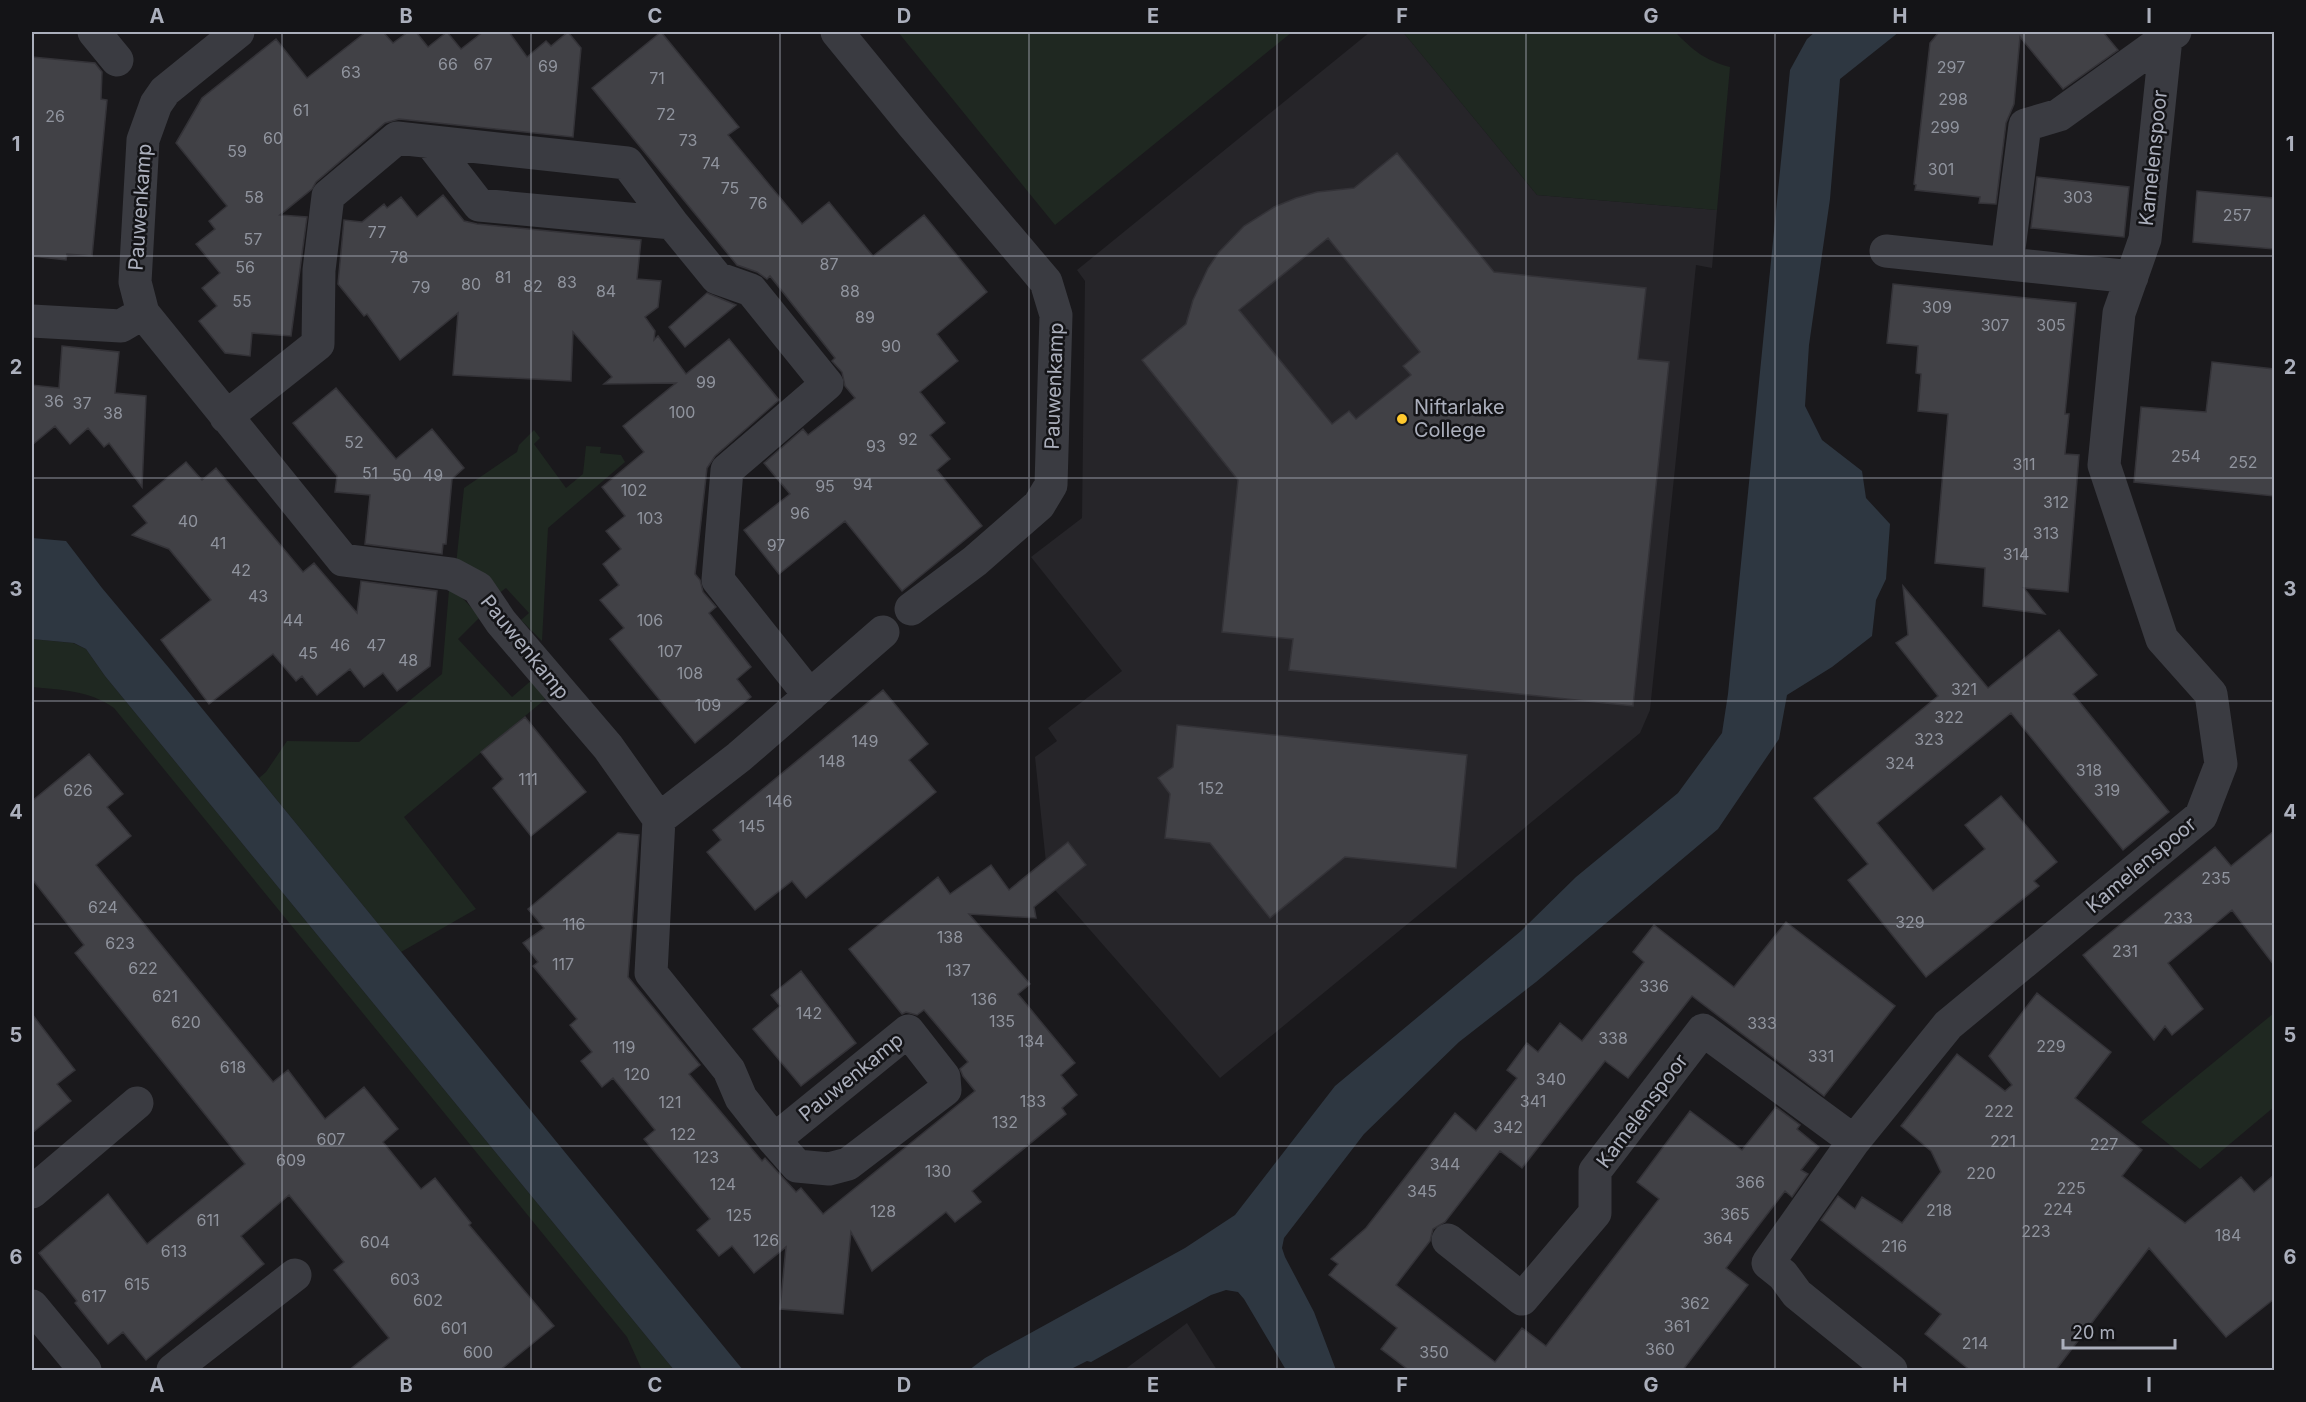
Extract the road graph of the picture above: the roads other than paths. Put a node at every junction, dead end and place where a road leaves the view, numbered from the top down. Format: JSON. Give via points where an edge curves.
{"nodes":[{"id":1,"x":94,"y":32,"type":"edge"},
{"id":2,"x":238,"y":32,"type":"edge"},
{"id":3,"x":837,"y":32,"type":"edge"},
{"id":4,"x":2170,"y":35,"type":"edge"},
{"id":5,"x":117,"y":60,"type":"dead end"},
{"id":6,"x":431,"y":143,"type":"junction"},
{"id":7,"x":672,"y":223,"type":"junction"},
{"id":8,"x":1886,"y":251,"type":"dead end"},
{"id":9,"x":2007,"y":264,"type":"junction"},
{"id":10,"x":2132,"y":277,"type":"junction"},
{"id":11,"x":143,"y":313,"type":"junction"},
{"id":12,"x":32,"y":321,"type":"edge"},
{"id":13,"x":226,"y":417,"type":"junction"},
{"id":14,"x":911,"y":609,"type":"dead end"},
{"id":15,"x":883,"y":632,"type":"dead end"},
{"id":16,"x":810,"y":696,"type":"junction"},
{"id":17,"x":659,"y":819,"type":"junction"},
{"id":18,"x":137,"y":1103,"type":"dead end"},
{"id":19,"x":774,"y":1140,"type":"junction"},
{"id":20,"x":1854,"y":1141,"type":"junction"},
{"id":21,"x":32,"y":1192,"type":"edge"},
{"id":22,"x":1448,"y":1240,"type":"dead end"},
{"id":23,"x":295,"y":1275,"type":"dead end"},
{"id":24,"x":32,"y":1306,"type":"edge"},
{"id":25,"x":85,"y":1371,"type":"edge"},
{"id":26,"x":173,"y":1371,"type":"edge"},
{"id":27,"x":1891,"y":1371,"type":"edge"}],
"edges":[{"from":1,"to":5,"type":"street"},
{"from":2,"to":11,"type":"street","name":"Pauwenkamp","via":[[165,91],[143,140],[135,282]]},
{"from":3,"to":14,"type":"street","name":"Pauwenkamp","via":[[1046,282],[1056,315],[1051,485],[1039,506]]},
{"from":4,"to":9,"type":"street","name":"Kamelenspoor","via":[[2059,115],[2025,125]]},
{"from":4,"to":10,"type":"street","name":"Kamelenspoor","via":[[2145,238]]},
{"from":6,"to":7,"type":"street","via":[[627,163]]},
{"from":6,"to":7,"type":"street","via":[[479,205]]},
{"from":6,"to":13,"type":"street","via":[[397,138],[328,196],[319,270],[318,344]]},
{"from":7,"to":16,"type":"street","via":[[717,278],[751,290],[827,384],[727,470],[718,580]]},
{"from":8,"to":9,"type":"street"},
{"from":9,"to":10,"type":"street"},
{"from":10,"to":20,"type":"street","name":"Kamelenspoor","via":[[2119,313],[2104,465],[2162,639],[2211,694],[2221,764],[2201,816],[1948,1025]]},
{"from":11,"to":12,"type":"street","via":[[121,326]]},
{"from":11,"to":13,"type":"street","name":"Pauwenkamp"},
{"from":13,"to":17,"type":"street","name":"Pauwenkamp","via":[[343,560],[452,574],[478,588],[501,622],[608,747]]},
{"from":15,"to":16,"type":"street"},
{"from":16,"to":17,"type":"street"},
{"from":17,"to":19,"type":"street","name":"Pauwenkamp","via":[[651,972],[729,1070],[741,1098]]},
{"from":18,"to":21,"type":"street"},
{"from":19,"to":19,"type":"street","name":"Pauwenkamp","via":[[908,1031],[944,1077],[945,1090],[848,1164],[829,1169],[797,1166]]},
{"from":20,"to":22,"type":"street","name":"Kamelenspoor","via":[[1703,1030],[1595,1171],[1595,1212],[1522,1299]]},
{"from":20,"to":27,"type":"street","name":"Kamelenspoor","via":[[1768,1263],[1797,1294]]},
{"from":23,"to":26,"type":"street"},
{"from":24,"to":25,"type":"street"}]}
